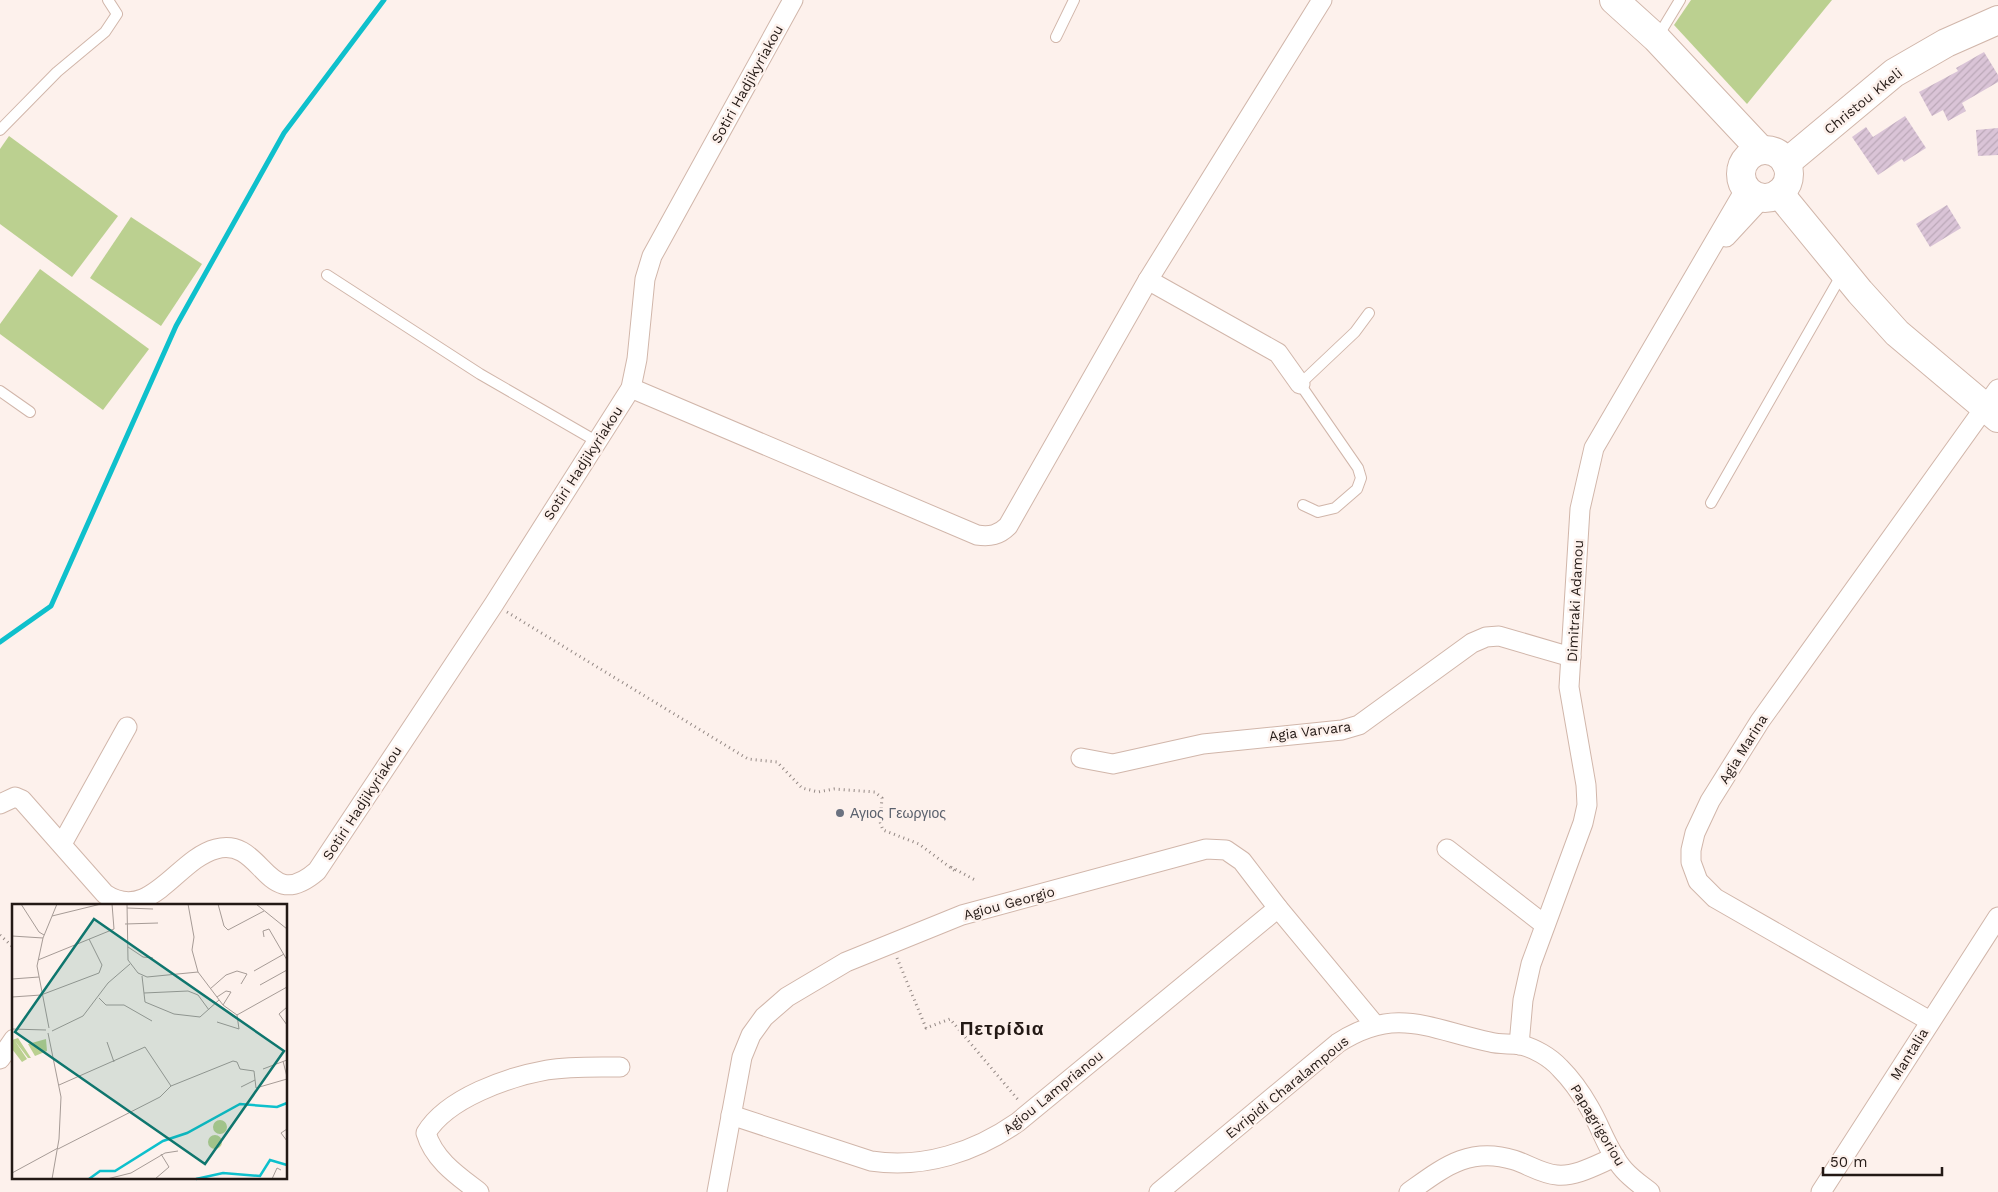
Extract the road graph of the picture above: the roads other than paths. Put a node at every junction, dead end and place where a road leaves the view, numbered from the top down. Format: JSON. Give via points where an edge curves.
{"nodes":[{"id":1,"x":108,"y":0,"type":"edge"},
{"id":2,"x":793,"y":0,"type":"edge"},
{"id":3,"x":1074,"y":0,"type":"edge"},
{"id":4,"x":1322,"y":0,"type":"edge"},
{"id":5,"x":1614,"y":0,"type":"edge"},
{"id":6,"x":1680,"y":0,"type":"edge"},
{"id":7,"x":1998,"y":20,"type":"edge"},
{"id":8,"x":1056,"y":37,"type":"dead end"},
{"id":9,"x":1656,"y":38,"type":"junction"},
{"id":10,"x":0,"y":130,"type":"edge"},
{"id":11,"x":1765,"y":173,"type":"junction"},
{"id":12,"x":1842,"y":268,"type":"junction"},
{"id":13,"x":327,"y":275,"type":"dead end"},
{"id":14,"x":1148,"y":280,"type":"junction"},
{"id":15,"x":1369,"y":313,"type":"dead end"},
{"id":16,"x":1300,"y":384,"type":"junction"},
{"id":17,"x":631,"y":388,"type":"junction"},
{"id":18,"x":0,"y":391,"type":"edge"},
{"id":19,"x":1993,"y":404,"type":"edge"},
{"id":20,"x":30,"y":412,"type":"dead end"},
{"id":21,"x":596,"y":441,"type":"junction"},
{"id":22,"x":1711,"y":503,"type":"dead end"},
{"id":23,"x":1303,"y":505,"type":"dead end"},
{"id":24,"x":1572,"y":657,"type":"junction"},
{"id":25,"x":126,"y":727,"type":"dead end"},
{"id":26,"x":1081,"y":758,"type":"dead end"},
{"id":27,"x":0,"y":804,"type":"edge"},
{"id":28,"x":62,"y":844,"type":"junction"},
{"id":29,"x":1447,"y":849,"type":"dead end"},
{"id":30,"x":1278,"y":908,"type":"junction"},
{"id":31,"x":1998,"y":917,"type":"edge"},
{"id":32,"x":1545,"y":925,"type":"junction"},
{"id":33,"x":1930,"y":1021,"type":"junction"},
{"id":34,"x":1375,"y":1025,"type":"junction"},
{"id":35,"x":12,"y":1042,"type":"edge"},
{"id":36,"x":1520,"y":1045,"type":"junction"},
{"id":37,"x":0,"y":1059,"type":"edge"},
{"id":38,"x":620,"y":1067,"type":"dead end"},
{"id":39,"x":731,"y":1115,"type":"junction"},
{"id":40,"x":1615,"y":1157,"type":"junction"},
{"id":41,"x":479,"y":1192,"type":"edge"},
{"id":42,"x":717,"y":1192,"type":"edge"},
{"id":43,"x":1159,"y":1192,"type":"edge"},
{"id":44,"x":1409,"y":1192,"type":"edge"},
{"id":45,"x":1650,"y":1192,"type":"edge"},
{"id":46,"x":1821,"y":1192,"type":"edge"}],
"edges":[{"from":1,"to":10,"type":"lane","via":[[117,14],[105,32],[57,72]]},
{"from":2,"to":17,"type":"street","name":"Sotiri Hadjikyriakou","via":[[652,256],[645,278],[638,359]]},
{"from":3,"to":8,"type":"lane"},
{"from":4,"to":14,"type":"street"},
{"from":5,"to":9,"type":"main road"},
{"from":6,"to":9,"type":"lane"},
{"from":7,"to":11,"type":"main road","name":"Christou Kkeli","via":[[1946,43],[1894,73]]},
{"from":9,"to":11,"type":"main road","via":[[1697,83]]},
{"from":11,"to":12,"type":"main road"},
{"from":11,"to":24,"type":"street","name":"Dimitraki Adamou","via":[[1703,262],[1594,448],[1580,509]]},
{"from":12,"to":19,"type":"main road","via":[[1897,333]]},
{"from":12,"to":22,"type":"lane"},
{"from":13,"to":21,"type":"lane","via":[[480,374]]},
{"from":14,"to":16,"type":"street","via":[[1278,353]]},
{"from":14,"to":17,"type":"street","via":[[1008,526],[988,536],[977,536]]},
{"from":15,"to":16,"type":"lane","via":[[1355,332]]},
{"from":16,"to":23,"type":"lane","via":[[1358,468],[1361,478],[1357,489],[1335,508],[1318,512]]},
{"from":17,"to":21,"type":"street","name":"Sotiri Hadjikyriakou"},
{"from":18,"to":20,"type":"lane"},
{"from":19,"to":33,"type":"street","name":"Agia Marina","via":[[1760,721],[1710,801],[1691,850],[1691,862],[1698,882],[1715,898]]},
{"from":21,"to":28,"type":"street","name":"Sotiri Hadjikyriakou","via":[[494,604],[317,871],[305,882],[281,885],[246,853],[223,847],[200,856],[149,896],[137,902],[126,902],[105,894]]},
{"from":24,"to":26,"type":"street","name":"Agia Varvara","via":[[1499,636],[1486,637],[1472,643],[1359,725],[1342,730],[1203,744],[1113,764]]},
{"from":24,"to":32,"type":"street","name":"Dimitraki Adamou","via":[[1569,687],[1587,805]]},
{"from":25,"to":28,"type":"street"},
{"from":27,"to":28,"type":"street","via":[[15,797],[22,800]]},
{"from":29,"to":32,"type":"street"},
{"from":30,"to":34,"type":"street","name":"Agiou Georgio"},
{"from":30,"to":39,"type":"street","name":"Agiou Lamprianou","via":[[1029,1113],[999,1135],[975,1147],[916,1163],[890,1164],[871,1161]]},
{"from":30,"to":39,"type":"street","name":"Agiou Georgio","via":[[1235,855],[1226,850],[1206,849],[962,915],[846,962],[787,997],[764,1017],[751,1035],[742,1057]]},
{"from":31,"to":33,"type":"street","name":"Mantalia"},
{"from":32,"to":36,"type":"street","name":"Dimitraki Adamou","via":[[1526,981]]},
{"from":33,"to":46,"type":"street","name":"Mantalia"},
{"from":34,"to":36,"type":"street","name":"Evripidi Charalampous","via":[[1419,1024],[1492,1043]]},
{"from":34,"to":43,"type":"street","name":"Evripidi Charalampous","via":[[1338,1042]]},
{"from":35,"to":37,"type":"street"},
{"from":36,"to":40,"type":"street","name":"Papagrigoriou","via":[[1558,1066],[1576,1086]]},
{"from":38,"to":41,"type":"street","via":[[584,1066],[512,1078],[475,1093],[442,1114],[426,1133],[429,1143],[450,1169]]},
{"from":39,"to":42,"type":"street","name":"Agiou Georgio"},
{"from":40,"to":44,"type":"street","via":[[1576,1172],[1557,1175],[1512,1159],[1487,1155],[1466,1158],[1443,1168]]},
{"from":40,"to":45,"type":"street","name":"Papagrigoriou"}]}
